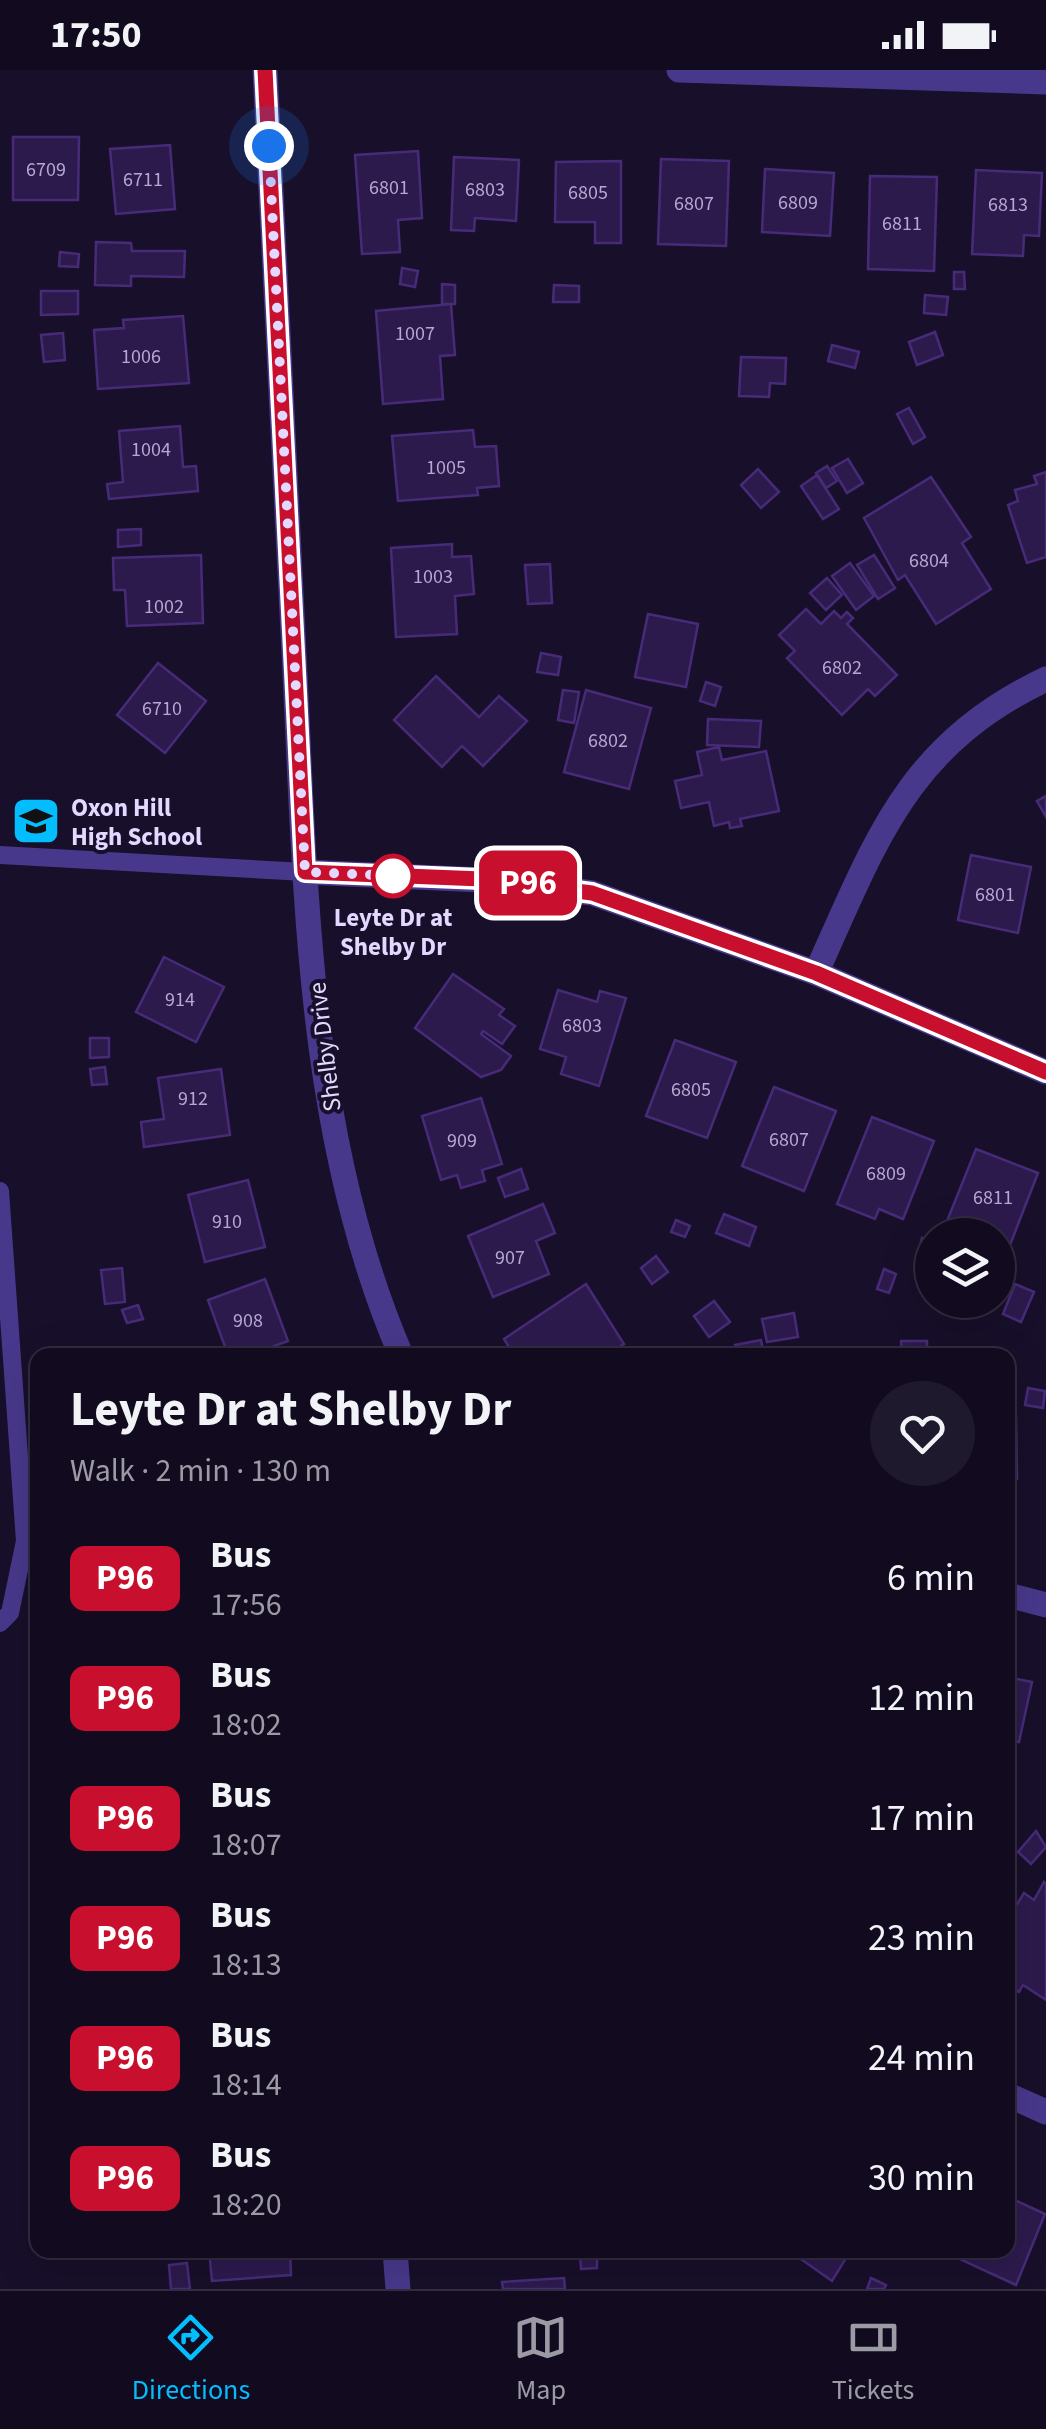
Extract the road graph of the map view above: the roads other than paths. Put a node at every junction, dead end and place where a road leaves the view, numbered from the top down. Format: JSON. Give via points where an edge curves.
{"nodes":[{"id":1,"x":265,"y":70,"type":"edge"},
{"id":2,"x":679,"y":70,"type":"edge"},
{"id":3,"x":1037,"y":78,"type":"edge"},
{"id":4,"x":1046,"y":680,"type":"edge"},
{"id":5,"x":0,"y":855,"type":"edge"},
{"id":6,"x":305,"y":872,"type":"junction"},
{"id":7,"x":816,"y":973,"type":"junction"},
{"id":8,"x":1046,"y":1072,"type":"edge"},
{"id":9,"x":0,"y":1190,"type":"edge"},
{"id":10,"x":398,"y":1348,"type":"edge"},
{"id":11,"x":1015,"y":1596,"type":"edge"},
{"id":12,"x":1046,"y":1605,"type":"edge"},
{"id":13,"x":0,"y":1622,"type":"edge"},
{"id":14,"x":1015,"y":2098,"type":"edge"},
{"id":15,"x":1046,"y":2112,"type":"edge"},
{"id":16,"x":396,"y":2258,"type":"edge"},
{"id":17,"x":398,"y":2289,"type":"edge"}],
"edges":[{"from":1,"to":6,"type":"street","name":"Shelby Drive"},
{"from":2,"to":3,"type":"street"},
{"from":4,"to":7,"type":"street","via":[[983,712],[907,786]]},
{"from":5,"to":6,"type":"lane"},
{"from":6,"to":7,"type":"street","via":[[489,880],[592,893]]},
{"from":6,"to":10,"type":"street","name":"Shelby Drive","via":[[339,1168],[376,1298]]},
{"from":7,"to":8,"type":"street"},
{"from":9,"to":13,"type":"lane","via":[[25,1541],[10,1612]]},
{"from":11,"to":12,"type":"street"},
{"from":14,"to":15,"type":"street"},
{"from":16,"to":17,"type":"street"}]}
